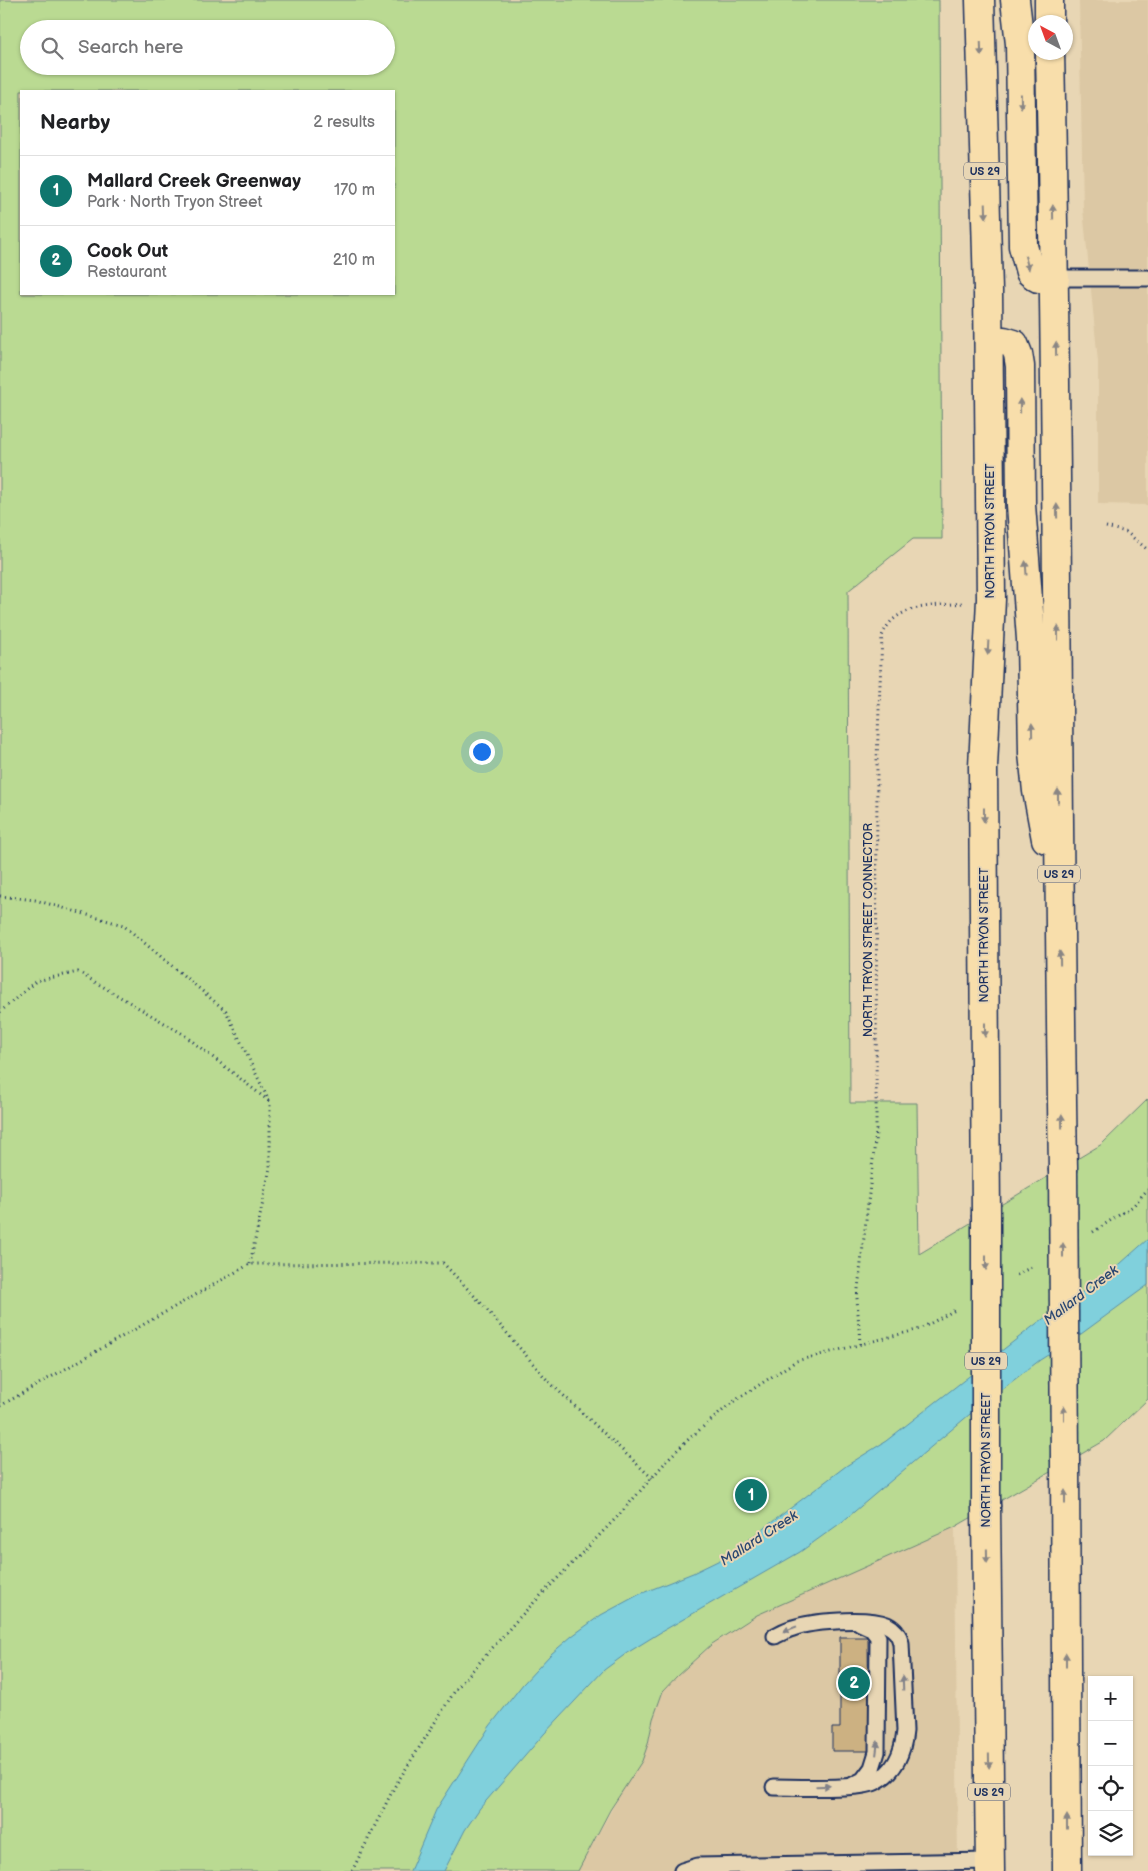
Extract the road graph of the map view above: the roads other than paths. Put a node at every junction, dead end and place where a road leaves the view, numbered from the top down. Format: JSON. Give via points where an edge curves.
{"nodes":[{"id":1,"x":980,"y":0,"type":"edge"},
{"id":2,"x":1015,"y":0,"type":"edge"},
{"id":3,"x":1049,"y":0,"type":"edge"},
{"id":4,"x":1049,"y":15,"type":"edge"},
{"id":5,"x":1050,"y":60,"type":"edge"},
{"id":6,"x":1055,"y":278,"type":"junction"},
{"id":7,"x":1148,"y":278,"type":"edge"},
{"id":8,"x":989,"y":342,"type":"junction"},
{"id":9,"x":1059,"y":899,"type":"junction"},
{"id":10,"x":850,"y":1621,"type":"junction"},
{"id":11,"x":775,"y":1636,"type":"dead end"},
{"id":12,"x":851,"y":1786,"type":"junction"},
{"id":13,"x":774,"y":1787,"type":"dead end"},
{"id":14,"x":990,"y":1866,"type":"edge"},
{"id":15,"x":682,"y":1871,"type":"edge"},
{"id":16,"x":1067,"y":1871,"type":"edge"}],
"edges":[{"from":1,"to":8,"type":"main road","name":"NORTH TRYON STREET","number":"US 29","one_way":true},
{"from":2,"to":6,"type":"main road","one_way":true,"via":[[1020,44],[1023,246],[1030,272],[1038,278]]},
{"from":3,"to":4,"type":"main road"},
{"from":6,"to":5,"type":"main road","number":"US 29","one_way":true},
{"from":6,"to":7,"type":"lane"},
{"from":9,"to":6,"type":"main road","number":"US 29","one_way":true},
{"from":9,"to":8,"type":"main road","one_way":true,"via":[[1037,791],[1033,753],[1031,639],[1021,505],[1019,360],[1014,344]]},
{"from":8,"to":14,"type":"main road","name":"NORTH TRYON STREET","number":"US 29","one_way":true,"bridge":true,"via":[[991,599],[983,767]]},
{"from":16,"to":9,"type":"main road","number":"US 29","one_way":true,"bridge":true},
{"from":10,"to":11,"type":"lane","one_way":true,"via":[[803,1625]]},
{"from":12,"to":10,"type":"lane","one_way":true,"via":[[868,1774],[876,1758],[879,1642],[871,1628]]},
{"from":12,"to":10,"type":"lane","one_way":true,"via":[[874,1783],[884,1776],[899,1760],[904,1732],[899,1636],[886,1625]]},
{"from":13,"to":12,"type":"lane","one_way":true},
{"from":14,"to":15,"type":"lane","via":[[698,1866]]}]}
